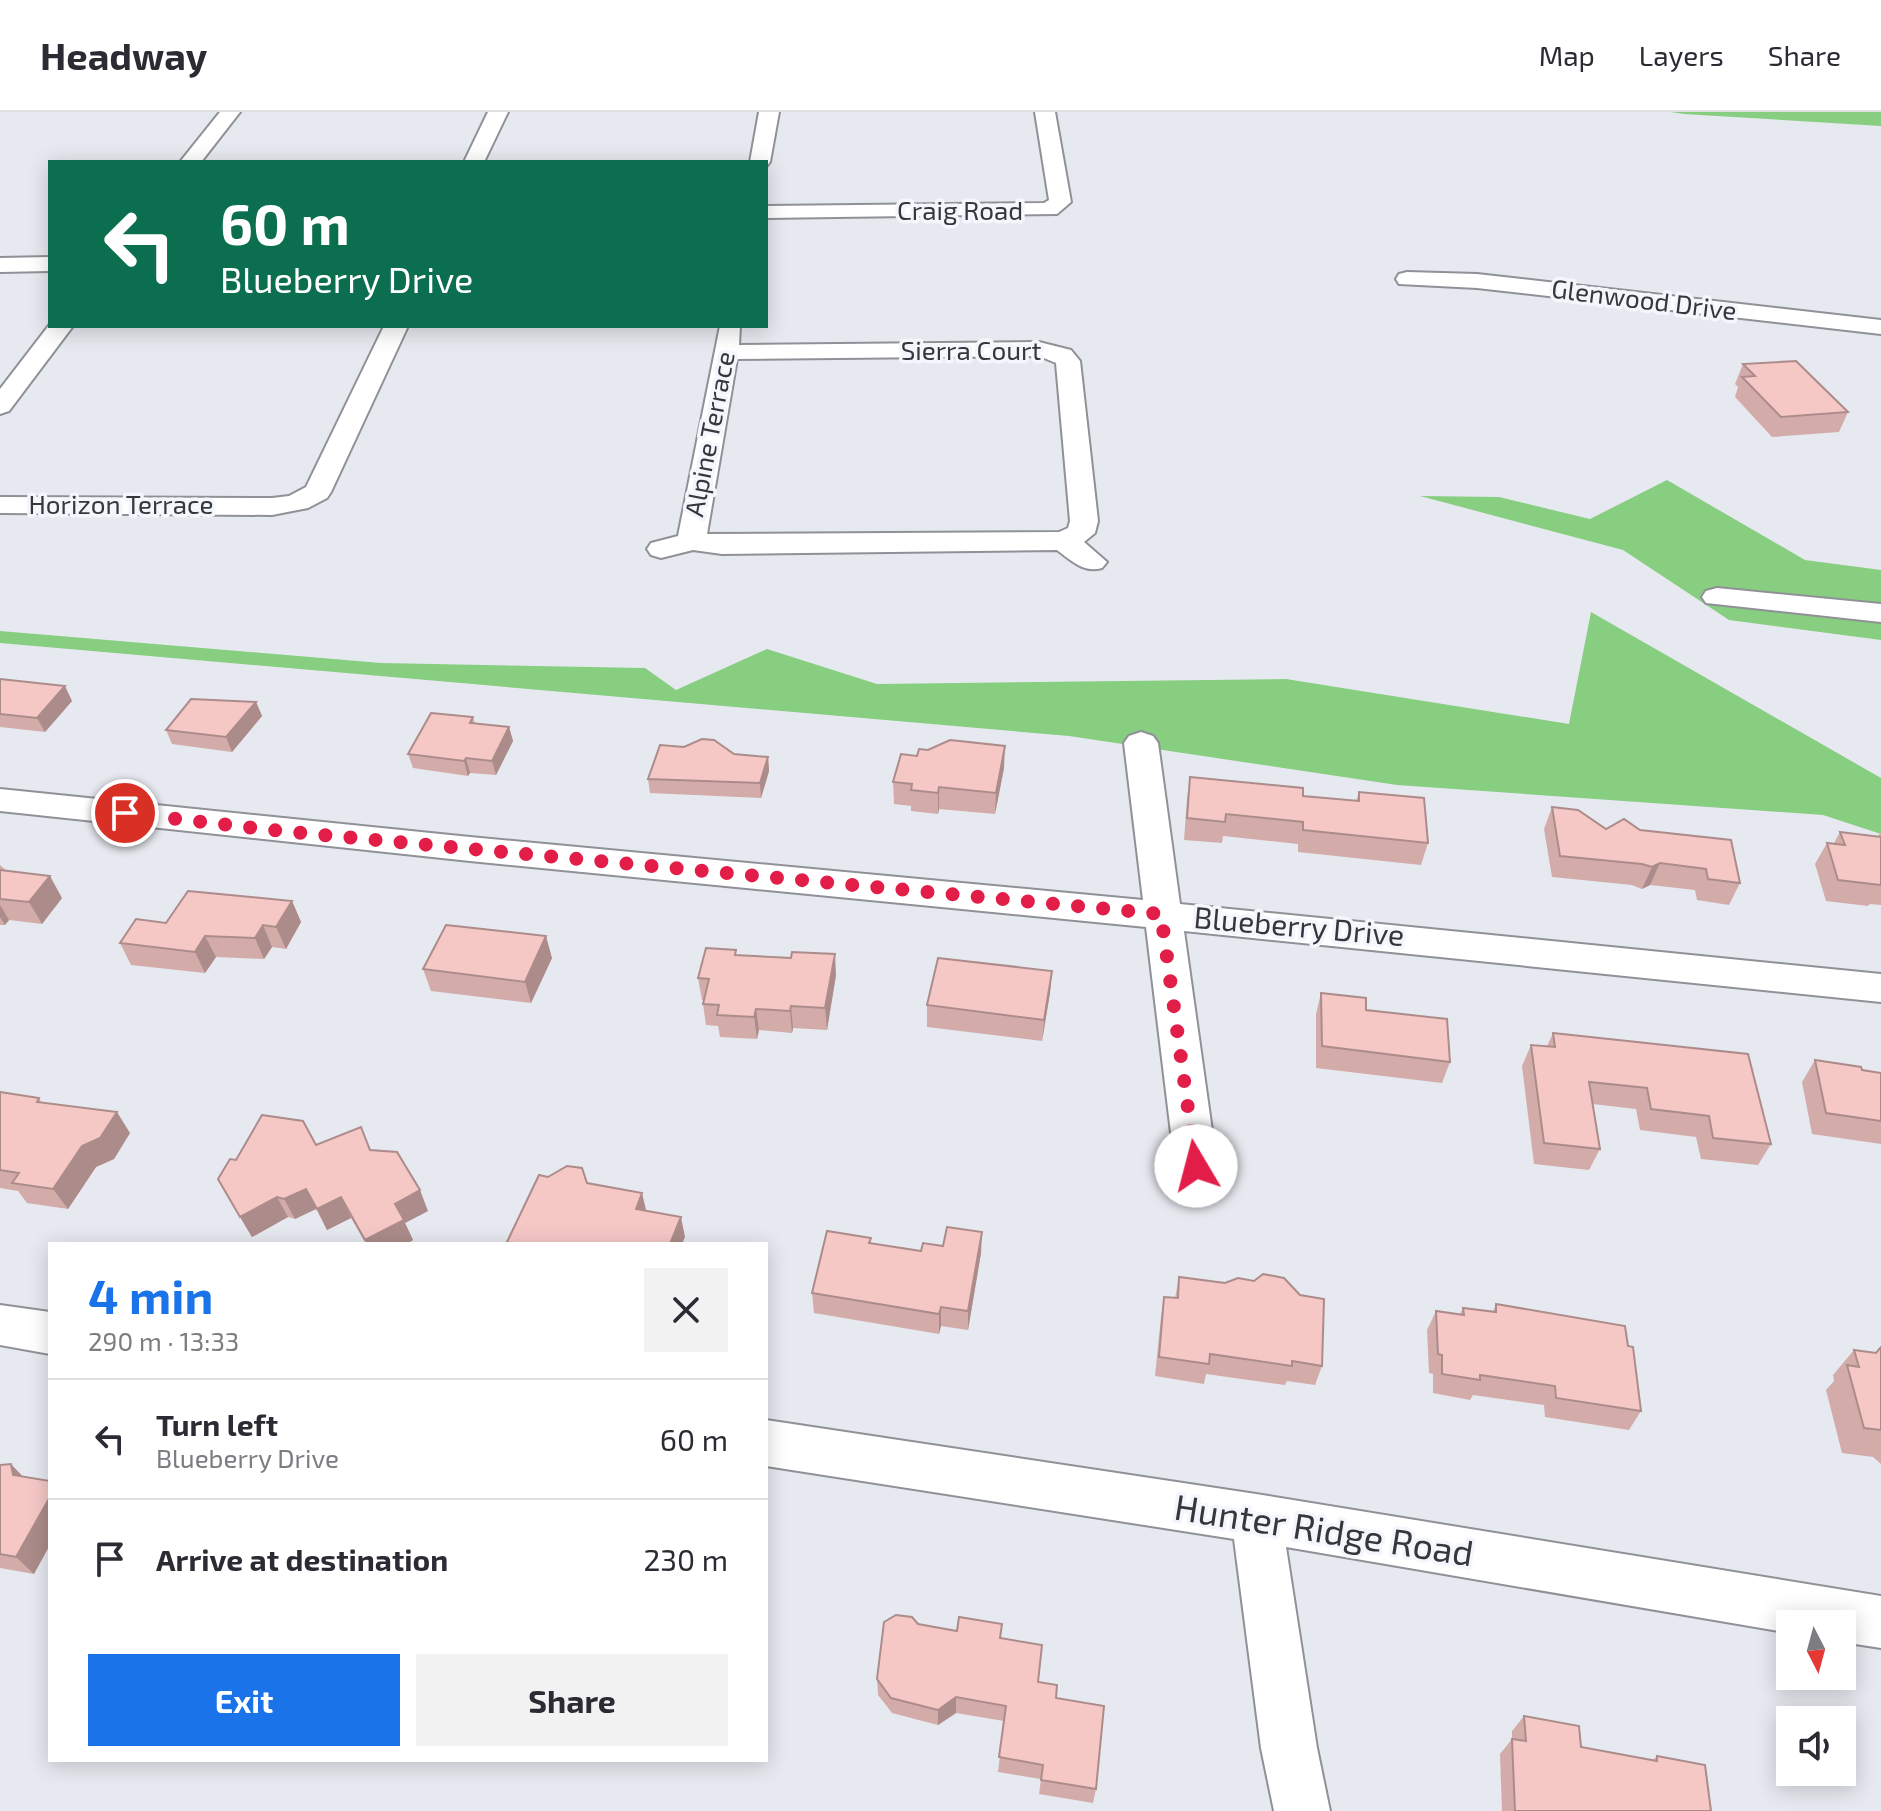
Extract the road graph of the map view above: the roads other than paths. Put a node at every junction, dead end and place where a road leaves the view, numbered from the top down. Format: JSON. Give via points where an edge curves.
{"nodes":[{"id":1,"x":230,"y":112,"type":"edge"},
{"id":2,"x":498,"y":112,"type":"edge"},
{"id":3,"x":769,"y":112,"type":"edge"},
{"id":4,"x":1045,"y":112,"type":"edge"},
{"id":5,"x":192,"y":160,"type":"edge"},
{"id":6,"x":475,"y":160,"type":"edge"},
{"id":7,"x":760,"y":160,"type":"edge"},
{"id":8,"x":768,"y":212,"type":"edge"},
{"id":9,"x":48,"y":264,"type":"edge"},
{"id":10,"x":0,"y":265,"type":"edge"},
{"id":11,"x":1407,"y":279,"type":"dead end"},
{"id":12,"x":1881,"y":327,"type":"edge"},
{"id":13,"x":59,"y":328,"type":"edge"},
{"id":14,"x":395,"y":328,"type":"edge"},
{"id":15,"x":730,"y":328,"type":"edge"},
{"id":16,"x":726,"y":352,"type":"junction"},
{"id":17,"x":0,"y":406,"type":"edge"},
{"id":18,"x":0,"y":505,"type":"edge"},
{"id":19,"x":693,"y":541,"type":"junction"},
{"id":20,"x":1064,"y":541,"type":"junction"},
{"id":21,"x":661,"y":549,"type":"dead end"},
{"id":22,"x":1092,"y":562,"type":"dead end"},
{"id":23,"x":1717,"y":597,"type":"dead end"},
{"id":24,"x":1881,"y":613,"type":"edge"},
{"id":25,"x":1141,"y":743,"type":"dead end"},
{"id":26,"x":0,"y":800,"type":"edge"},
{"id":27,"x":1161,"y":914,"type":"junction"},
{"id":28,"x":1881,"y":988,"type":"edge"},
{"id":29,"x":1196,"y":1166,"type":"dead end"},
{"id":30,"x":0,"y":1325,"type":"edge"},
{"id":31,"x":48,"y":1333,"type":"edge"},
{"id":32,"x":768,"y":1443,"type":"edge"},
{"id":33,"x":1256,"y":1518,"type":"junction"},
{"id":34,"x":1881,"y":1622,"type":"edge"},
{"id":35,"x":1302,"y":1811,"type":"edge"}],
"edges":[{"from":1,"to":5,"type":"street"},
{"from":2,"to":6,"type":"street"},
{"from":3,"to":7,"type":"street"},
{"from":4,"to":8,"type":"street","name":"Craig Road","via":[[1060,202],[1049,209]]},
{"from":9,"to":10,"type":"street"},
{"from":11,"to":12,"type":"street","name":"Glenwood Drive","via":[[1477,281]]},
{"from":13,"to":17,"type":"street"},
{"from":14,"to":18,"type":"street","name":"Horizon Terrace","via":[[317,492],[298,505]]},
{"from":15,"to":16,"type":"street","name":"Alpine Terrace"},
{"from":16,"to":19,"type":"street","name":"Alpine Terrace"},
{"from":16,"to":20,"type":"street","name":"Sierra Court","via":[[1039,349],[1062,355],[1068,361],[1084,521],[1081,533]]},
{"from":19,"to":20,"type":"street"},
{"from":19,"to":21,"type":"street"},
{"from":20,"to":22,"type":"street"},
{"from":23,"to":24,"type":"street"},
{"from":25,"to":27,"type":"street"},
{"from":26,"to":27,"type":"street","name":"Blueberry Drive"},
{"from":27,"to":28,"type":"street","name":"Blueberry Drive"},
{"from":27,"to":29,"type":"street"},
{"from":30,"to":31,"type":"street"},
{"from":32,"to":33,"type":"street","name":"Hunter Ridge Road"},
{"from":33,"to":34,"type":"street","name":"Hunter Ridge Road"},
{"from":33,"to":35,"type":"street"}]}
